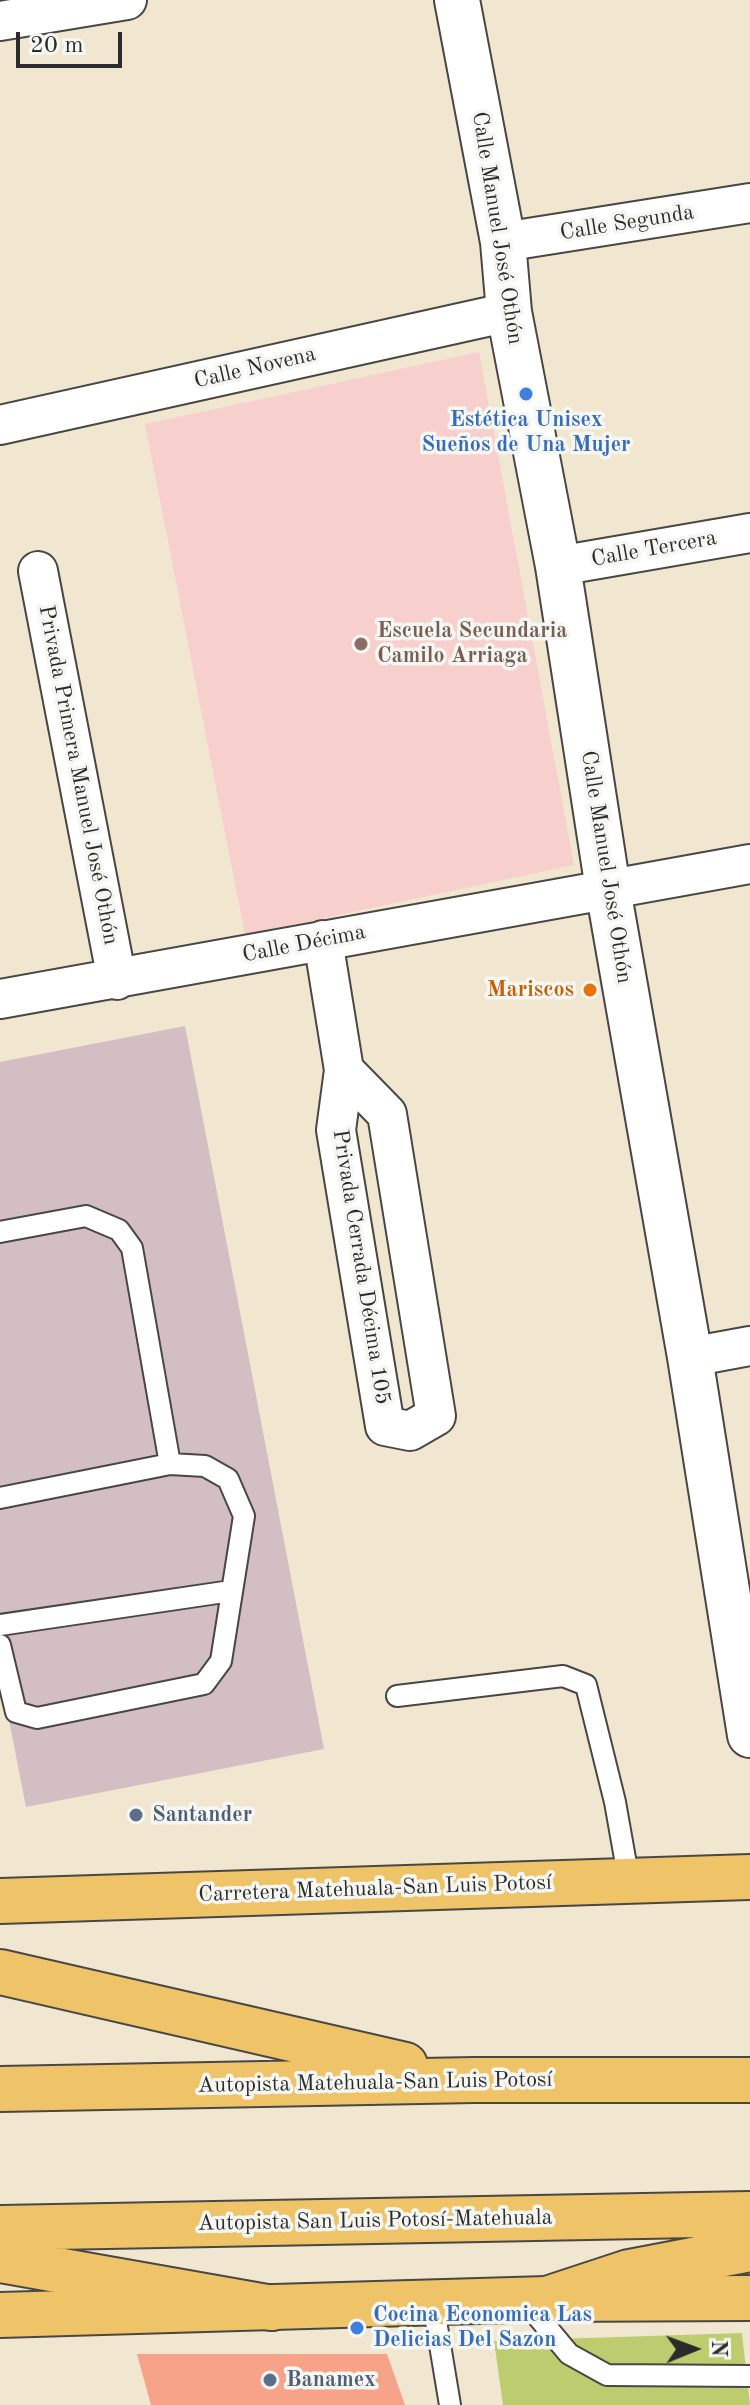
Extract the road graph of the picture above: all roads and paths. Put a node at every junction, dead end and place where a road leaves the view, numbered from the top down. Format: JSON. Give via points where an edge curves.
{"nodes":[{"id":1,"x":127,"y":0,"type":"edge"},
{"id":2,"x":457,"y":0,"type":"edge"},
{"id":3,"x":0,"y":21,"type":"edge"},
{"id":4,"x":750,"y":203,"type":"edge"},
{"id":5,"x":503,"y":242,"type":"junction"},
{"id":6,"x":509,"y":312,"type":"junction"},
{"id":7,"x":0,"y":425,"type":"edge"},
{"id":8,"x":750,"y":533,"type":"edge"},
{"id":9,"x":558,"y":566,"type":"junction"},
{"id":10,"x":38,"y":571,"type":"dead end"},
{"id":11,"x":750,"y":864,"type":"edge"},
{"id":12,"x":608,"y":889,"type":"junction"},
{"id":13,"x":323,"y":940,"type":"junction"},
{"id":14,"x":117,"y":980,"type":"junction"},
{"id":15,"x":0,"y":999,"type":"edge"},
{"id":16,"x":344,"y":1070,"type":"junction"},
{"id":17,"x":0,"y":1232,"type":"edge"},
{"id":18,"x":750,"y":1346,"type":"edge"},
{"id":19,"x":690,"y":1357,"type":"junction"},
{"id":20,"x":170,"y":1464,"type":"junction"},
{"id":21,"x":0,"y":1498,"type":"edge"},
{"id":22,"x":231,"y":1591,"type":"junction"},
{"id":23,"x":0,"y":1625,"type":"edge"},
{"id":24,"x":0,"y":1645,"type":"edge"},
{"id":25,"x":397,"y":1696,"type":"dead end"},
{"id":26,"x":750,"y":1735,"type":"edge"},
{"id":27,"x":750,"y":1877,"type":"edge"},
{"id":28,"x":629,"y":1881,"type":"junction"},
{"id":29,"x":0,"y":1901,"type":"edge"},
{"id":30,"x":0,"y":1972,"type":"edge"},
{"id":31,"x":474,"y":2080,"type":"junction"},
{"id":32,"x":750,"y":2080,"type":"edge"},
{"id":33,"x":0,"y":2089,"type":"edge"},
{"id":34,"x":750,"y":2214,"type":"edge"},
{"id":35,"x":0,"y":2228,"type":"edge"},
{"id":36,"x":750,"y":2249,"type":"edge"},
{"id":37,"x":0,"y":2260,"type":"edge"},
{"id":38,"x":750,"y":2298,"type":"edge"},
{"id":39,"x":536,"y":2299,"type":"junction"},
{"id":40,"x":433,"y":2303,"type":"junction"},
{"id":41,"x":272,"y":2308,"type":"junction"},
{"id":42,"x":0,"y":2315,"type":"edge"},
{"id":43,"x":750,"y":2376,"type":"edge"},
{"id":44,"x":450,"y":2405,"type":"edge"}],
"edges":[{"from":1,"to":3,"type":"street"},
{"from":2,"to":5,"type":"street","name":"Calle Manuel José Othón"},
{"from":4,"to":5,"type":"street","name":"Calle Segunda"},
{"from":5,"to":6,"type":"street","name":"Calle Manuel José Othón"},
{"from":6,"to":7,"type":"street","name":"Calle Novena"},
{"from":6,"to":9,"type":"street","name":"Calle Manuel José Othón"},
{"from":8,"to":9,"type":"street","name":"Calle Tercera"},
{"from":9,"to":12,"type":"street","name":"Calle Manuel José Othón"},
{"from":10,"to":14,"type":"street","name":"Privada Primera Manuel José Othón"},
{"from":11,"to":12,"type":"street","name":"Calle Décima"},
{"from":12,"to":13,"type":"street","name":"Calle Décima"},
{"from":12,"to":19,"type":"street","name":"Calle Manuel José Othón"},
{"from":13,"to":14,"type":"street","name":"Calle Décima"},
{"from":13,"to":16,"type":"street","name":"Privada Cerrada Décima 105"},
{"from":14,"to":15,"type":"street","name":"Calle Décima"},
{"from":16,"to":16,"type":"street","name":"Privada Cerrada Décima 105","via":[[336,1130],[385,1426],[410,1431],[436,1416],[387,1114]]},
{"from":17,"to":20,"type":"lane","via":[[86,1216],[119,1230],[132,1248]]},
{"from":18,"to":19,"type":"street"},
{"from":19,"to":26,"type":"street","name":"Calle Manuel José Othón"},
{"from":20,"to":21,"type":"lane"},
{"from":20,"to":22,"type":"lane","via":[[205,1466],[228,1479],[244,1516]]},
{"from":22,"to":23,"type":"lane"},
{"from":22,"to":24,"type":"lane","via":[[221,1661],[204,1684],[37,1718],[16,1712]]},
{"from":25,"to":28,"type":"lane","via":[[563,1676],[586,1685]]},
{"from":27,"to":28,"type":"main road","name":"Carretera Matehuala-San Luis Potosí"},
{"from":28,"to":29,"type":"main road","name":"Carretera Matehuala-San Luis Potosí"},
{"from":30,"to":31,"type":"main road"},
{"from":31,"to":32,"type":"main road","name":"Autopista Matehuala-San Luis Potosí"},
{"from":31,"to":33,"type":"main road","name":"Autopista Matehuala-San Luis Potosí"},
{"from":34,"to":35,"type":"main road","name":"Autopista San Luis Potosí-Matehuala"},
{"from":36,"to":39,"type":"main road","via":[[629,2272]]},
{"from":37,"to":41,"type":"main road"},
{"from":38,"to":39,"type":"main road"},
{"from":39,"to":40,"type":"main road"},
{"from":39,"to":43,"type":"lane","via":[[569,2354],[607,2375]]},
{"from":40,"to":41,"type":"main road"},
{"from":40,"to":44,"type":"lane"},
{"from":41,"to":42,"type":"main road"}]}
